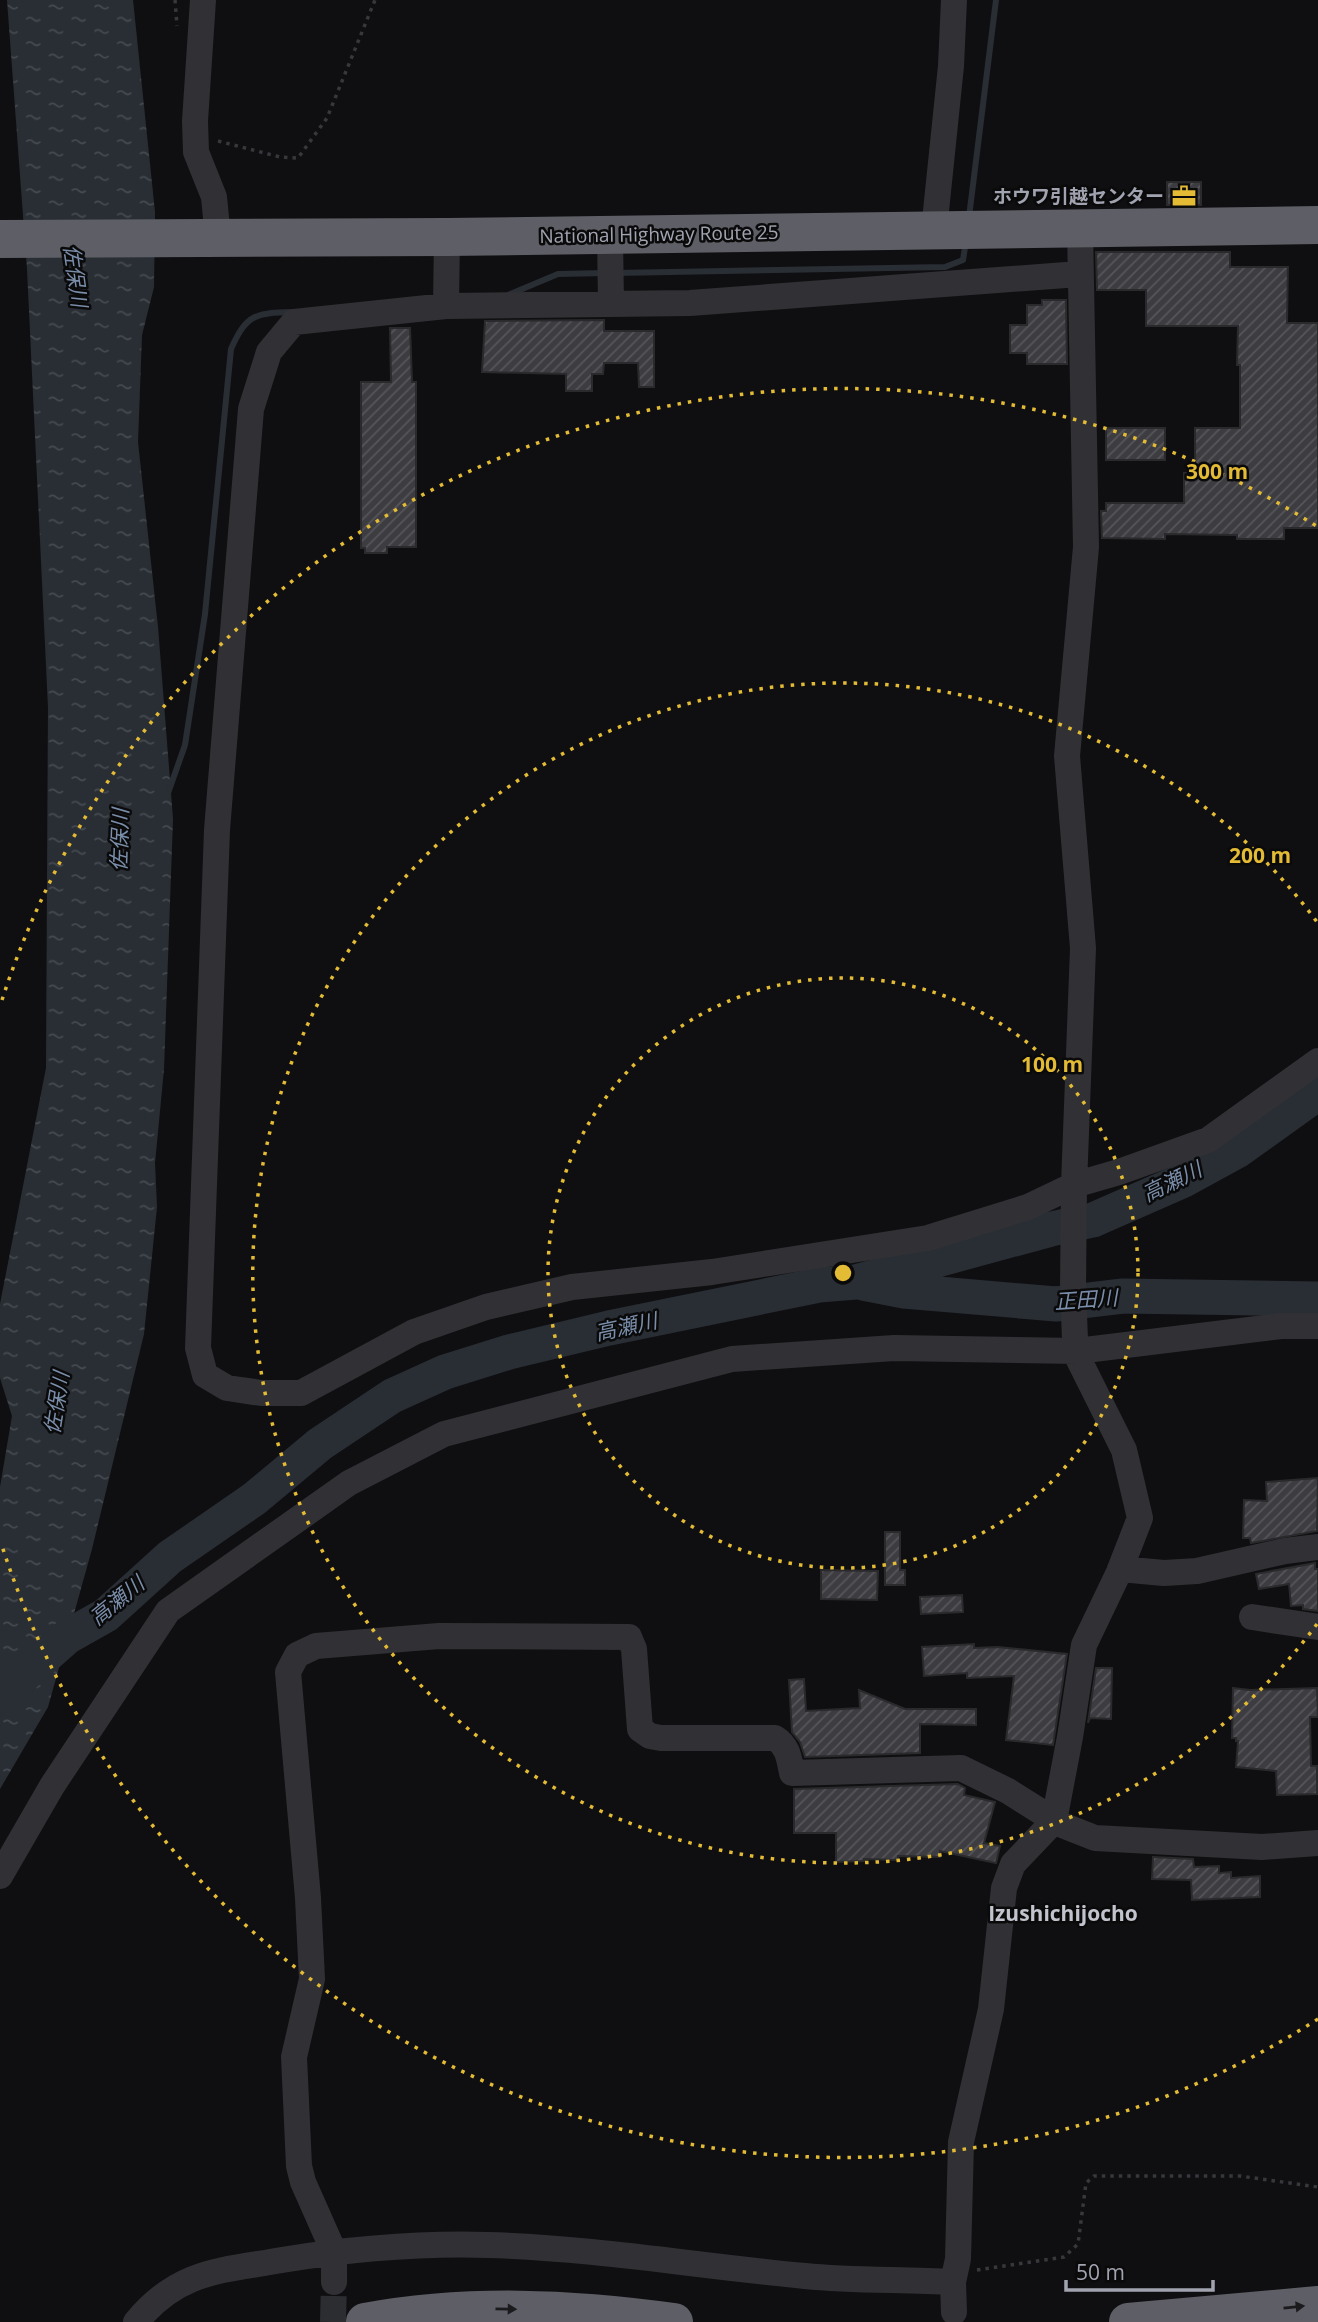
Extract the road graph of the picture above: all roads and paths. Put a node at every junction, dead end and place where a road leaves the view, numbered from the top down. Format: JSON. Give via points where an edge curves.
{"nodes":[{"id":1,"x":203,"y":0,"type":"edge"},
{"id":2,"x":375,"y":0,"type":"edge"},
{"id":3,"x":954,"y":0,"type":"edge"},
{"id":4,"x":195,"y":136,"type":"junction"},
{"id":5,"x":1318,"y":225,"type":"edge"},
{"id":6,"x":1080,"y":229,"type":"junction"},
{"id":7,"x":956,"y":230,"type":"junction"},
{"id":8,"x":610,"y":235,"type":"junction"},
{"id":9,"x":447,"y":237,"type":"junction"},
{"id":10,"x":200,"y":238,"type":"junction"},
{"id":11,"x":0,"y":239,"type":"edge"},
{"id":12,"x":1079,"y":274,"type":"junction"},
{"id":13,"x":611,"y":304,"type":"junction"},
{"id":14,"x":446,"y":306,"type":"junction"},
{"id":15,"x":1318,"y":1061,"type":"edge"},
{"id":16,"x":1075,"y":1189,"type":"junction"},
{"id":17,"x":1318,"y":1326,"type":"edge"},
{"id":18,"x":1077,"y":1351,"type":"junction"},
{"id":19,"x":1318,"y":1547,"type":"edge"},
{"id":20,"x":1120,"y":1569,"type":"junction"},
{"id":21,"x":1252,"y":1617,"type":"dead end"},
{"id":22,"x":1318,"y":1627,"type":"edge"},
{"id":23,"x":1054,"y":1821,"type":"junction"},
{"id":24,"x":1318,"y":1843,"type":"edge"},
{"id":25,"x":0,"y":1876,"type":"edge"},
{"id":26,"x":1318,"y":2187,"type":"edge"},
{"id":27,"x":334,"y":2252,"type":"junction"},
{"id":28,"x":334,"y":2282,"type":"tunnel mouth"},
{"id":29,"x":953,"y":2282,"type":"junction"},
{"id":30,"x":1318,"y":2305,"type":"edge"},
{"id":31,"x":954,"y":2312,"type":"dead end"},
{"id":32,"x":135,"y":2322,"type":"edge"},
{"id":33,"x":365,"y":2322,"type":"edge"},
{"id":34,"x":674,"y":2322,"type":"edge"},
{"id":35,"x":1128,"y":2322,"type":"edge"}],
"edges":[{"from":1,"to":4,"type":"street"},
{"from":2,"to":4,"type":"path","via":[[327,118],[298,158]]},
{"from":3,"to":7,"type":"street","via":[[951,66]]},
{"from":4,"to":10,"type":"street","via":[[196,152],[214,197]]},
{"from":5,"to":6,"type":"highway","name":"National Highway Route 25"},
{"from":6,"to":7,"type":"highway","name":"National Highway Route 25"},
{"from":6,"to":12,"type":"street"},
{"from":7,"to":8,"type":"highway","name":"National Highway Route 25"},
{"from":8,"to":9,"type":"highway","name":"National Highway Route 25"},
{"from":8,"to":13,"type":"street"},
{"from":9,"to":10,"type":"highway","name":"National Highway Route 25"},
{"from":9,"to":14,"type":"street"},
{"from":10,"to":11,"type":"highway","name":"National Highway Route 25"},
{"from":12,"to":13,"type":"street","via":[[690,303]]},
{"from":12,"to":16,"type":"street","via":[[1086,547],[1067,756],[1083,948]]},
{"from":13,"to":14,"type":"street"},
{"from":14,"to":16,"type":"street","via":[[294,322],[269,352],[251,410],[217,830],[198,1348],[205,1375],[227,1388],[301,1394],[414,1332],[486,1307],[572,1287],[712,1272],[928,1238]]},
{"from":15,"to":16,"type":"street","via":[[1208,1140]]},
{"from":16,"to":18,"type":"street"},
{"from":17,"to":18,"type":"street","via":[[1281,1326]]},
{"from":18,"to":20,"type":"street","via":[[1124,1450],[1140,1518]]},
{"from":18,"to":25,"type":"street","via":[[894,1348],[732,1359],[444,1434],[349,1483],[168,1611],[52,1786]]},
{"from":19,"to":20,"type":"street","via":[[1198,1571]]},
{"from":20,"to":23,"type":"street","via":[[1084,1645]]},
{"from":21,"to":22,"type":"street"},
{"from":23,"to":24,"type":"street","via":[[1095,1838],[1262,1847]]},
{"from":23,"to":27,"type":"street","via":[[961,1768],[792,1773],[788,1752],[775,1738],[650,1736],[640,1729],[634,1649],[629,1637],[439,1636],[316,1646],[297,1655],[288,1672],[312,1979],[294,2057],[299,2166]]},
{"from":23,"to":29,"type":"street","via":[[1013,1864],[1004,1888],[991,2009],[961,2142],[958,2259]]},
{"from":26,"to":29,"type":"path","via":[[1240,2176],[1094,2176],[1086,2183],[1078,2244],[1064,2257],[979,2269]]},
{"from":27,"to":28,"type":"street"},
{"from":27,"to":29,"type":"street","via":[[488,2245],[810,2276]]},
{"from":27,"to":32,"type":"street","via":[[204,2274],[170,2288]]},
{"from":29,"to":31,"type":"street"},
{"from":35,"to":30,"type":"highway","one_way":true},
{"from":33,"to":34,"type":"highway","one_way":true,"via":[[499,2309]]}]}
